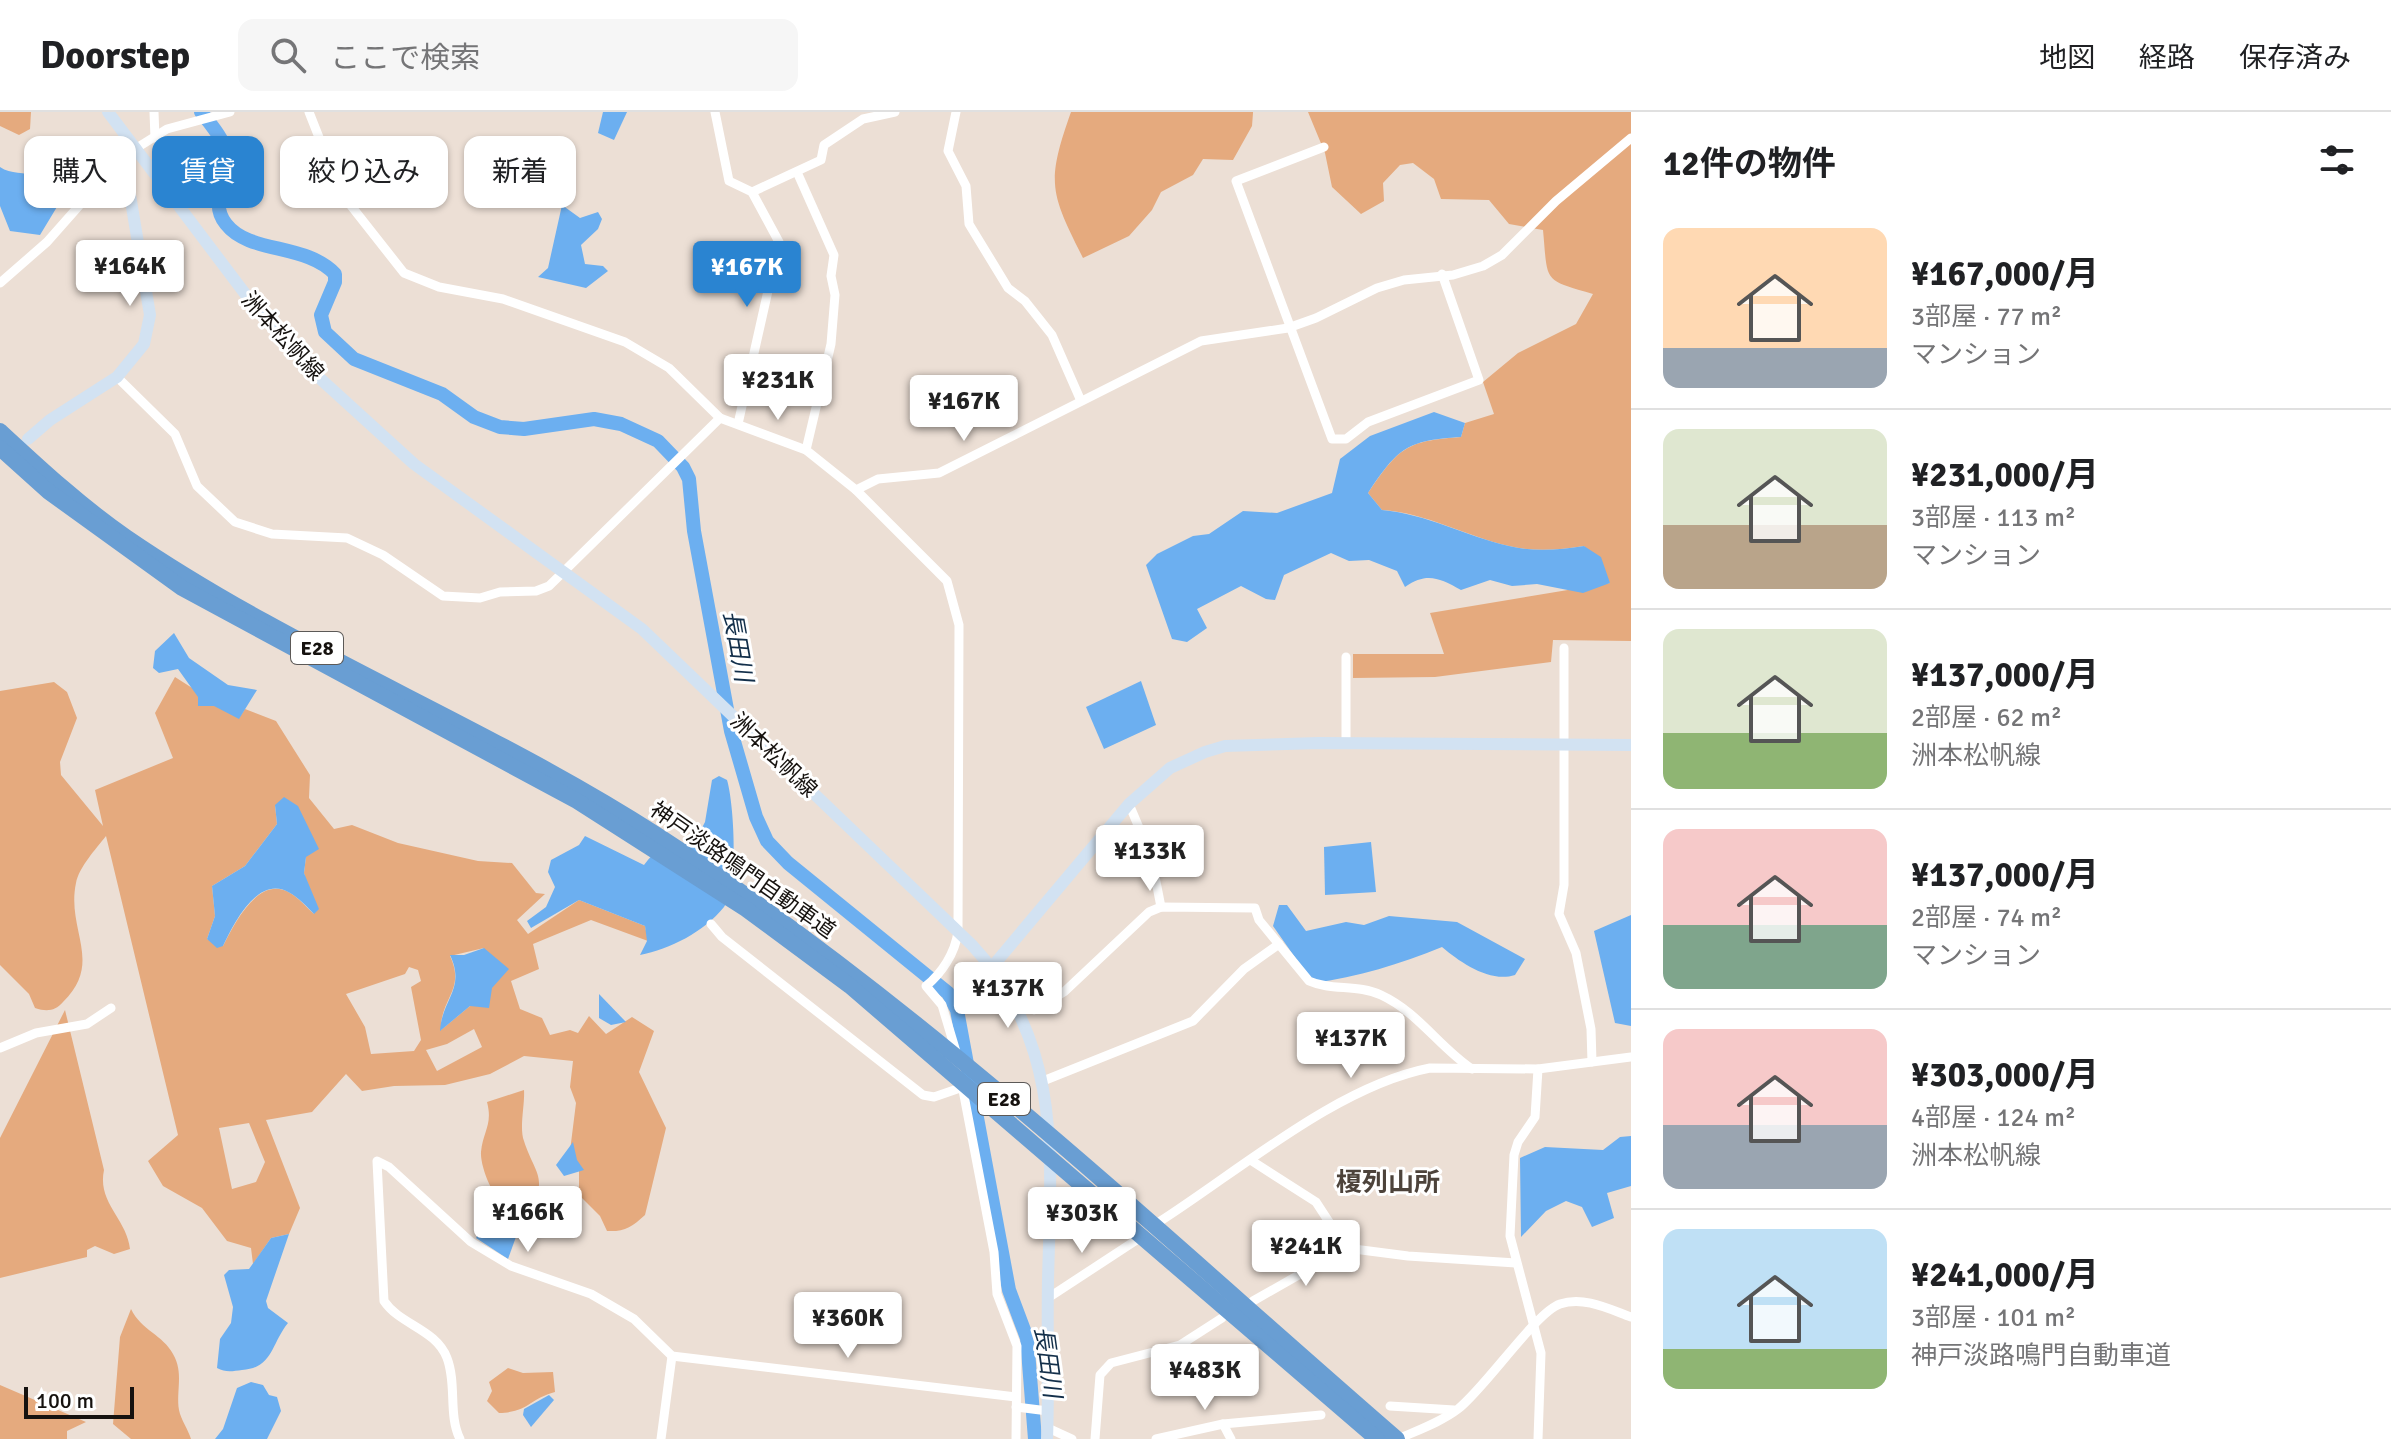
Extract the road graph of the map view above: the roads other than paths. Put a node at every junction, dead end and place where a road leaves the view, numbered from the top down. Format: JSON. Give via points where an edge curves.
{"nodes":[{"id":1,"x":108,"y":112,"type":"edge"},
{"id":2,"x":154,"y":112,"type":"edge"},
{"id":3,"x":230,"y":112,"type":"edge"},
{"id":4,"x":309,"y":112,"type":"edge"},
{"id":5,"x":715,"y":112,"type":"edge"},
{"id":6,"x":895,"y":112,"type":"edge"},
{"id":7,"x":956,"y":112,"type":"edge"},
{"id":8,"x":126,"y":136,"type":"edge"},
{"id":9,"x":155,"y":136,"type":"edge"},
{"id":10,"x":159,"y":136,"type":"edge"},
{"id":11,"x":1631,"y":138,"type":"edge"},
{"id":12,"x":1324,"y":147,"type":"dead end"},
{"id":13,"x":136,"y":150,"type":"edge"},
{"id":14,"x":797,"y":172,"type":"junction"},
{"id":15,"x":752,"y":192,"type":"junction"},
{"id":16,"x":77,"y":208,"type":"edge"},
{"id":17,"x":132,"y":208,"type":"edge"},
{"id":18,"x":1442,"y":274,"type":"junction"},
{"id":19,"x":0,"y":283,"type":"edge"},
{"id":20,"x":1288,"y":328,"type":"junction"},
{"id":21,"x":117,"y":377,"type":"junction"},
{"id":22,"x":1081,"y":401,"type":"junction"},
{"id":23,"x":720,"y":418,"type":"junction"},
{"id":24,"x":738,"y":424,"type":"junction"},
{"id":25,"x":0,"y":431,"type":"edge"},
{"id":26,"x":28,"y":439,"type":"dead end"},
{"id":27,"x":0,"y":448,"type":"edge"},
{"id":28,"x":806,"y":450,"type":"junction"},
{"id":29,"x":856,"y":490,"type":"junction"},
{"id":30,"x":565,"y":571,"type":"junction"},
{"id":31,"x":1564,"y":648,"type":"dead end"},
{"id":32,"x":1346,"y":657,"type":"dead end"},
{"id":33,"x":1346,"y":743,"type":"junction"},
{"id":34,"x":1563,"y":744,"type":"junction"},
{"id":35,"x":1631,"y":745,"type":"edge"},
{"id":36,"x":1129,"y":804,"type":"junction"},
{"id":37,"x":652,"y":839,"type":"junction"},
{"id":38,"x":750,"y":905,"type":"junction"},
{"id":39,"x":1161,"y":907,"type":"junction"},
{"id":40,"x":711,"y":924,"type":"dead end"},
{"id":41,"x":958,"y":932,"type":"junction"},
{"id":42,"x":1279,"y":944,"type":"junction"},
{"id":43,"x":992,"y":967,"type":"junction"},
{"id":44,"x":111,"y":1008,"type":"dead end"},
{"id":45,"x":1034,"y":1010,"type":"dead end"},
{"id":46,"x":0,"y":1048,"type":"edge"},
{"id":47,"x":1631,"y":1057,"type":"edge"},
{"id":48,"x":1592,"y":1062,"type":"junction"},
{"id":49,"x":1472,"y":1069,"type":"junction"},
{"id":50,"x":1538,"y":1069,"type":"junction"},
{"id":51,"x":1043,"y":1081,"type":"junction"},
{"id":52,"x":963,"y":1087,"type":"junction"},
{"id":53,"x":1062,"y":1158,"type":"junction"},
{"id":54,"x":1252,"y":1161,"type":"junction"},
{"id":55,"x":1159,"y":1222,"type":"dead end"},
{"id":56,"x":1135,"y":1241,"type":"dead end"},
{"id":57,"x":1346,"y":1248,"type":"junction"},
{"id":58,"x":1516,"y":1263,"type":"junction"},
{"id":59,"x":1048,"y":1298,"type":"junction"},
{"id":60,"x":1253,"y":1301,"type":"dead end"},
{"id":61,"x":1631,"y":1317,"type":"edge"},
{"id":62,"x":1222,"y":1318,"type":"dead end"},
{"id":63,"x":1536,"y":1322,"type":"junction"},
{"id":64,"x":672,"y":1356,"type":"junction"},
{"id":65,"x":1016,"y":1402,"type":"junction"},
{"id":66,"x":1390,"y":1406,"type":"dead end"},
{"id":67,"x":1457,"y":1410,"type":"junction"},
{"id":68,"x":1048,"y":1411,"type":"junction"},
{"id":69,"x":1321,"y":1415,"type":"dead end"},
{"id":70,"x":1223,"y":1424,"type":"junction"},
{"id":71,"x":1048,"y":1434,"type":"edge"},
{"id":72,"x":460,"y":1439,"type":"edge"},
{"id":73,"x":661,"y":1439,"type":"edge"},
{"id":74,"x":1016,"y":1439,"type":"edge"},
{"id":75,"x":1072,"y":1439,"type":"edge"},
{"id":76,"x":1095,"y":1439,"type":"edge"},
{"id":77,"x":1156,"y":1439,"type":"edge"},
{"id":78,"x":1231,"y":1439,"type":"edge"},
{"id":79,"x":1377,"y":1439,"type":"edge"},
{"id":80,"x":1398,"y":1439,"type":"edge"},
{"id":81,"x":1538,"y":1439,"type":"edge"}],
"edges":[{"from":1,"to":8,"type":"main road","name":"洲本松帆線"},
{"from":2,"to":9,"type":"street"},
{"from":3,"to":10,"type":"street","via":[[188,121]]},
{"from":4,"to":23,"type":"street","via":[[341,193],[404,273],[439,287],[503,299],[625,342],[669,368]]},
{"from":5,"to":15,"type":"street","via":[[729,181]]},
{"from":6,"to":14,"type":"street","via":[[863,119],[824,145],[821,160]]},
{"from":7,"to":22,"type":"street","via":[[948,151],[966,186],[969,224],[1008,288],[1052,335]]},
{"from":11,"to":18,"type":"street","via":[[1502,255],[1471,271]]},
{"from":12,"to":20,"type":"street","via":[[1236,181]]},
{"from":13,"to":30,"type":"main road","name":"洲本松帆線","via":[[255,307],[314,373],[414,464]]},
{"from":14,"to":15,"type":"street"},
{"from":14,"to":28,"type":"street","via":[[834,255],[831,344]]},
{"from":15,"to":24,"type":"street","via":[[779,242]]},
{"from":16,"to":19,"type":"street"},
{"from":17,"to":21,"type":"main road","via":[[149,330],[133,361]]},
{"from":18,"to":20,"type":"street","via":[[1377,288]]},
{"from":18,"to":20,"type":"street","via":[[1479,380],[1368,422],[1346,439],[1328,435]]},
{"from":20,"to":22,"type":"street","via":[[1201,341]]},
{"from":21,"to":26,"type":"main road"},
{"from":21,"to":30,"type":"street","via":[[175,434],[197,486],[235,522],[272,534],[347,538],[383,555],[443,596],[536,591]]},
{"from":22,"to":29,"type":"street","via":[[939,473],[887,477]]},
{"from":23,"to":24,"type":"street"},
{"from":23,"to":30,"type":"street"},
{"from":24,"to":28,"type":"street"},
{"from":25,"to":37,"type":"highway","name":"神戸淡路鳴門自動車道","number":"E28","via":[[56,483],[188,577],[514,751]]},
{"from":27,"to":37,"type":"highway","name":"神戸淡路鳴門自動車道","number":"E28","via":[[49,492],[182,588]]},
{"from":28,"to":29,"type":"street"},
{"from":29,"to":41,"type":"street","via":[[947,581],[957,614]]},
{"from":30,"to":41,"type":"main road","name":"洲本松帆線","via":[[642,629]]},
{"from":31,"to":34,"type":"street"},
{"from":32,"to":33,"type":"street"},
{"from":33,"to":34,"type":"main road"},
{"from":33,"to":36,"type":"main road","via":[[1225,746],[1170,768]]},
{"from":34,"to":35,"type":"main road"},
{"from":34,"to":48,"type":"street","via":[[1564,885],[1559,914],[1576,953]]},
{"from":36,"to":39,"type":"street","via":[[1151,856]]},
{"from":36,"to":43,"type":"main road"},
{"from":37,"to":38,"type":"highway","name":"神戸淡路鳴門自動車道","number":"E28"},
{"from":38,"to":53,"type":"highway","name":"神戸淡路鳴門自動車道","number":"E28"},
{"from":38,"to":53,"type":"highway","name":"神戸淡路鳴門自動車道","number":"E28","via":[[859,978],[944,1048]]},
{"from":39,"to":42,"type":"street","via":[[1255,908]]},
{"from":39,"to":45,"type":"street","via":[[1134,924],[1064,992]]},
{"from":40,"to":52,"type":"street","via":[[923,1095],[934,1097]]},
{"from":41,"to":43,"type":"main road","name":"洲本松帆線"},
{"from":41,"to":52,"type":"street","via":[[938,976],[926,986],[942,1005],[953,1034]]},
{"from":42,"to":49,"type":"street","via":[[1313,983],[1360,987],[1401,1005],[1449,1054]]},
{"from":42,"to":51,"type":"street","via":[[1244,969],[1193,1021]]},
{"from":43,"to":51,"type":"main road","name":"洲本松帆線","via":[[1023,1016]]},
{"from":44,"to":46,"type":"street","via":[[87,1024],[36,1033]]},
{"from":47,"to":48,"type":"street"},
{"from":48,"to":50,"type":"street"},
{"from":49,"to":50,"type":"street"},
{"from":49,"to":54,"type":"street","via":[[1430,1068],[1390,1080],[1333,1105]]},
{"from":50,"to":58,"type":"street","via":[[1535,1117],[1514,1155],[1510,1236]]},
{"from":51,"to":59,"type":"main road","name":"洲本松帆線","via":[[1050,1176]]},
{"from":52,"to":65,"type":"street","via":[[997,1294],[1017,1346]]},
{"from":53,"to":79,"type":"highway","name":"神戸淡路鳴門自動車道","number":"E28"},
{"from":53,"to":80,"type":"highway","name":"神戸淡路鳴門自動車道","number":"E28"},
{"from":54,"to":55,"type":"street"},
{"from":54,"to":57,"type":"street","via":[[1316,1202]]},
{"from":56,"to":59,"type":"street"},
{"from":57,"to":58,"type":"street"},
{"from":57,"to":60,"type":"street"},
{"from":58,"to":63,"type":"street"},
{"from":59,"to":68,"type":"main road","name":"洲本松帆線"},
{"from":61,"to":63,"type":"street","via":[[1587,1301],[1559,1304]]},
{"from":62,"to":76,"type":"street","via":[[1180,1345],[1111,1363],[1100,1375]]},
{"from":63,"to":67,"type":"street","via":[[1502,1366]]},
{"from":63,"to":81,"type":"street","via":[[1541,1353]]},
{"from":64,"to":65,"type":"street"},
{"from":64,"to":72,"type":"street","via":[[634,1319],[591,1294],[511,1266],[471,1242],[377,1161],[384,1301],[447,1357]]},
{"from":64,"to":73,"type":"street"},
{"from":65,"to":68,"type":"street"},
{"from":65,"to":74,"type":"street"},
{"from":66,"to":67,"type":"street"},
{"from":67,"to":80,"type":"street"},
{"from":68,"to":71,"type":"main road","name":"洲本松帆線"},
{"from":69,"to":70,"type":"street"},
{"from":70,"to":77,"type":"street"},
{"from":70,"to":78,"type":"street"},
{"from":71,"to":75,"type":"street"}]}
